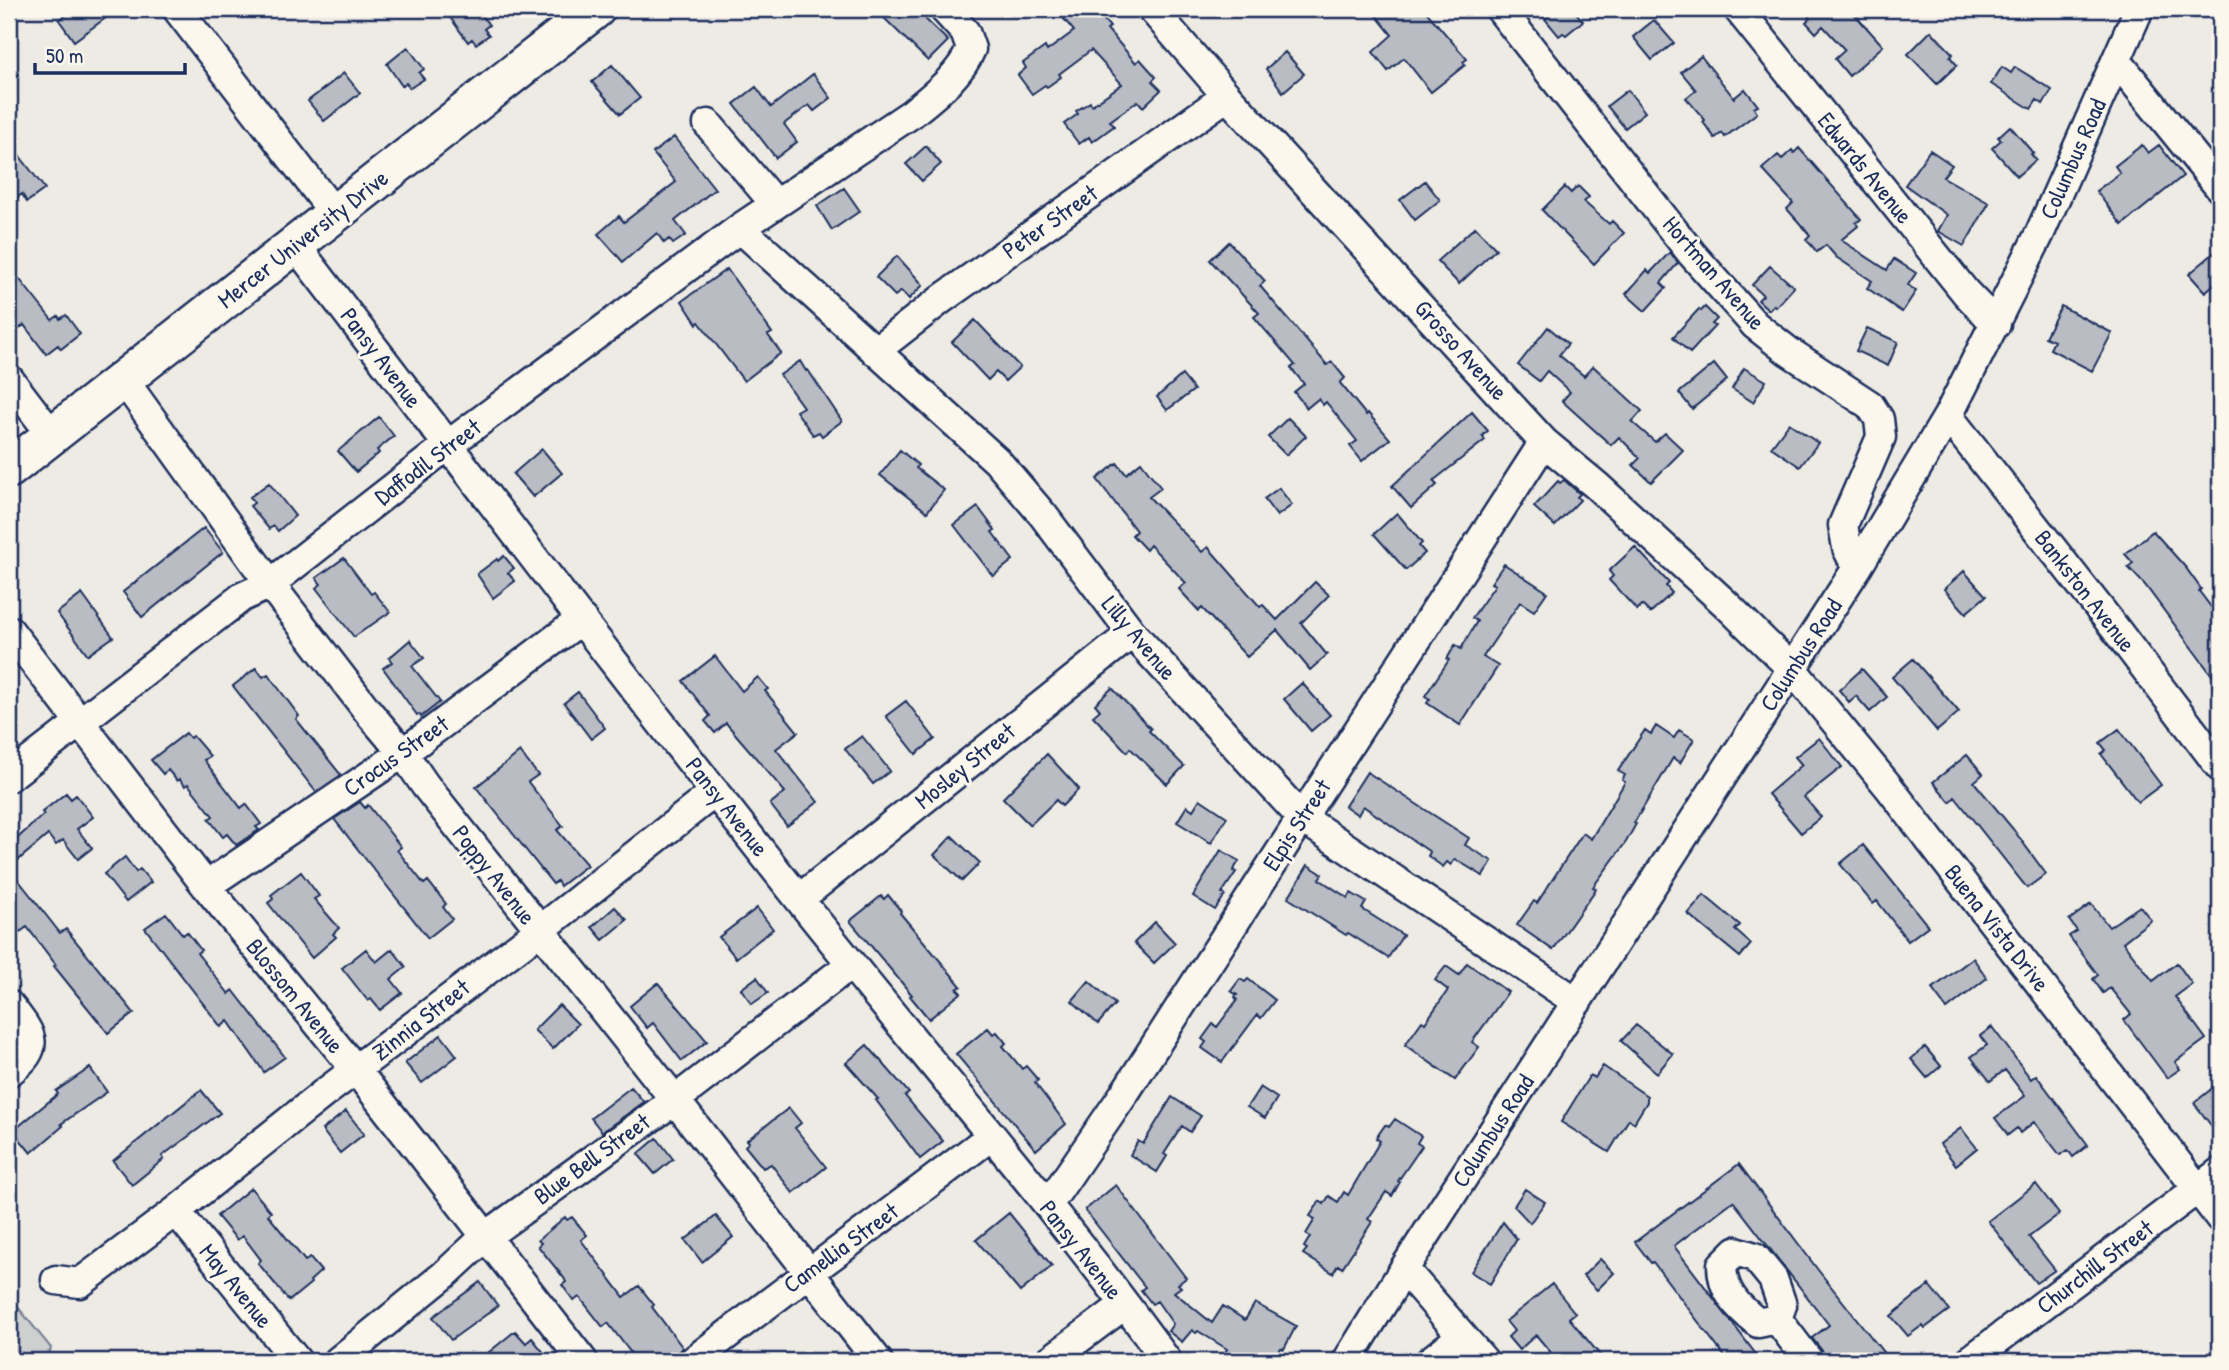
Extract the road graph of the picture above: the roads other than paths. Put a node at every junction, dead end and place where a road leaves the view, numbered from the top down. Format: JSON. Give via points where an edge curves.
{"nodes":[{"id":1,"x":177,"y":9,"type":"edge"},
{"id":2,"x":596,"y":9,"type":"edge"},
{"id":3,"x":944,"y":9,"type":"edge"},
{"id":4,"x":1152,"y":9,"type":"edge"},
{"id":5,"x":1500,"y":9,"type":"edge"},
{"id":6,"x":1738,"y":9,"type":"edge"},
{"id":7,"x":2139,"y":9,"type":"edge"},
{"id":8,"x":2117,"y":61,"type":"junction"},
{"id":9,"x":1227,"y":96,"type":"junction"},
{"id":10,"x":708,"y":124,"type":"dead end"},
{"id":11,"x":2220,"y":188,"type":"edge"},
{"id":12,"x":775,"y":204,"type":"junction"},
{"id":13,"x":334,"y":213,"type":"junction"},
{"id":14,"x":740,"y":228,"type":"junction"},
{"id":15,"x":296,"y":246,"type":"junction"},
{"id":16,"x":1996,"y":324,"type":"junction"},
{"id":17,"x":876,"y":351,"type":"junction"},
{"id":18,"x":9,"y":379,"type":"edge"},
{"id":19,"x":123,"y":379,"type":"junction"},
{"id":20,"x":1948,"y":416,"type":"junction"},
{"id":21,"x":51,"y":434,"type":"junction"},
{"id":22,"x":1544,"y":442,"type":"junction"},
{"id":23,"x":448,"y":445,"type":"junction"},
{"id":24,"x":9,"y":468,"type":"edge"},
{"id":25,"x":1857,"y":568,"type":"junction"},
{"id":26,"x":270,"y":584,"type":"junction"},
{"id":27,"x":582,"y":619,"type":"junction"},
{"id":28,"x":9,"y":630,"type":"edge"},
{"id":29,"x":1132,"y":633,"type":"junction"},
{"id":30,"x":1792,"y":669,"type":"junction"},
{"id":31,"x":78,"y":722,"type":"junction"},
{"id":32,"x":403,"y":753,"type":"junction"},
{"id":33,"x":2220,"y":767,"type":"edge"},
{"id":34,"x":9,"y":777,"type":"edge"},
{"id":35,"x":715,"y":792,"type":"junction"},
{"id":36,"x":1302,"y":818,"type":"junction"},
{"id":37,"x":206,"y":886,"type":"junction"},
{"id":38,"x":799,"y":899,"type":"junction"},
{"id":39,"x":539,"y":931,"type":"junction"},
{"id":40,"x":851,"y":964,"type":"junction"},
{"id":41,"x":1577,"y":1002,"type":"junction"},
{"id":42,"x":9,"y":1005,"type":"edge"},
{"id":43,"x":356,"y":1070,"type":"junction"},
{"id":44,"x":9,"y":1072,"type":"edge"},
{"id":45,"x":675,"y":1100,"type":"junction"},
{"id":46,"x":991,"y":1136,"type":"junction"},
{"id":47,"x":2220,"y":1172,"type":"edge"},
{"id":48,"x":2198,"y":1189,"type":"junction"},
{"id":49,"x":1048,"y":1205,"type":"junction"},
{"id":50,"x":176,"y":1211,"type":"junction"},
{"id":51,"x":2220,"y":1218,"type":"edge"},
{"id":52,"x":485,"y":1237,"type":"junction"},
{"id":53,"x":1404,"y":1269,"type":"junction"},
{"id":54,"x":809,"y":1271,"type":"junction"},
{"id":55,"x":56,"y":1280,"type":"dead end"},
{"id":56,"x":1124,"y":1305,"type":"junction"},
{"id":57,"x":1777,"y":1320,"type":"dead end"},
{"id":58,"x":1462,"y":1336,"type":"junction"},
{"id":59,"x":296,"y":1361,"type":"edge"},
{"id":60,"x":338,"y":1361,"type":"edge"},
{"id":61,"x":583,"y":1361,"type":"edge"},
{"id":62,"x":693,"y":1361,"type":"edge"},
{"id":63,"x":878,"y":1361,"type":"edge"},
{"id":64,"x":1049,"y":1361,"type":"edge"},
{"id":65,"x":1167,"y":1361,"type":"edge"},
{"id":66,"x":1347,"y":1361,"type":"edge"},
{"id":67,"x":1430,"y":1361,"type":"edge"},
{"id":68,"x":1485,"y":1361,"type":"edge"},
{"id":69,"x":1809,"y":1361,"type":"edge"},
{"id":70,"x":1969,"y":1361,"type":"edge"}],
"edges":[{"from":1,"to":13,"type":"street"},
{"from":2,"to":13,"type":"main road","name":"Mercer University Drive"},
{"from":3,"to":12,"type":"street","name":"Daffodil Street","via":[[965,32],[971,49],[965,61],[927,102]]},
{"from":4,"to":9,"type":"street","name":"Grosso Avenue"},
{"from":5,"to":25,"type":"street","name":"Hortman Avenue","via":[[1692,254],[1755,325],[1870,405],[1879,419],[1881,437],[1843,525]]},
{"from":6,"to":16,"type":"street","name":"Edwards Avenue","via":[[1966,293]]},
{"from":7,"to":8,"type":"street","name":"Columbus Road"},
{"from":8,"to":11,"type":"street"},
{"from":8,"to":16,"type":"street","name":"Columbus Road"},
{"from":9,"to":17,"type":"street","name":"Peter Street"},
{"from":9,"to":22,"type":"street","name":"Grosso Avenue"},
{"from":10,"to":12,"type":"street"},
{"from":12,"to":14,"type":"street","name":"Daffodil Street"},
{"from":13,"to":15,"type":"main road","name":"Mercer University Drive"},
{"from":14,"to":17,"type":"street","name":"Lilly Avenue"},
{"from":14,"to":23,"type":"street","name":"Daffodil Street"},
{"from":15,"to":19,"type":"main road","name":"Mercer University Drive"},
{"from":15,"to":23,"type":"street","name":"Pansy Avenue"},
{"from":16,"to":20,"type":"street","name":"Columbus Road"},
{"from":17,"to":29,"type":"street","name":"Lilly Avenue","via":[[997,461]]},
{"from":18,"to":21,"type":"street"},
{"from":19,"to":21,"type":"main road","name":"Mercer University Drive"},
{"from":19,"to":26,"type":"street","name":"Poppy Avenue"},
{"from":20,"to":25,"type":"street","name":"Columbus Road"},
{"from":20,"to":33,"type":"street","name":"Bankston Avenue"},
{"from":21,"to":24,"type":"main road","name":"Mercer University Drive"},
{"from":22,"to":30,"type":"street","name":"Grosso Avenue"},
{"from":22,"to":36,"type":"street","name":"Elpis Street"},
{"from":23,"to":26,"type":"street","name":"Daffodil Street"},
{"from":23,"to":27,"type":"street","name":"Pansy Avenue"},
{"from":25,"to":30,"type":"street","name":"Columbus Road"},
{"from":26,"to":31,"type":"street","name":"Daffodil Street","via":[[242,597]]},
{"from":26,"to":32,"type":"street","name":"Poppy Avenue"},
{"from":27,"to":32,"type":"street","name":"Crocus Street"},
{"from":27,"to":35,"type":"street","name":"Pansy Avenue"},
{"from":28,"to":31,"type":"street","name":"Blossom Avenue"},
{"from":29,"to":36,"type":"street","name":"Lilly Avenue"},
{"from":29,"to":38,"type":"street","name":"Mosley Street"},
{"from":30,"to":41,"type":"street","name":"Columbus Road"},
{"from":30,"to":48,"type":"street","name":"Buena Vista Drive","via":[[1888,786]]},
{"from":31,"to":34,"type":"street","name":"Daffodil Street"},
{"from":31,"to":37,"type":"street","name":"Blossom Avenue"},
{"from":32,"to":37,"type":"street","name":"Crocus Street"},
{"from":32,"to":39,"type":"street","name":"Poppy Avenue"},
{"from":35,"to":38,"type":"street","name":"Pansy Avenue"},
{"from":35,"to":39,"type":"street","name":"Zinnia Street"},
{"from":36,"to":41,"type":"street","name":"Lilly Avenue"},
{"from":36,"to":49,"type":"street","name":"Elpis Street"},
{"from":37,"to":43,"type":"street","name":"Blossom Avenue"},
{"from":38,"to":40,"type":"street","name":"Pansy Avenue"},
{"from":39,"to":43,"type":"street","name":"Zinnia Street"},
{"from":39,"to":45,"type":"street","name":"Poppy Avenue"},
{"from":40,"to":45,"type":"street","name":"Blue Bell Street"},
{"from":40,"to":46,"type":"street","name":"Pansy Avenue"},
{"from":41,"to":53,"type":"street","name":"Columbus Road"},
{"from":42,"to":44,"type":"street","via":[[31,1041],[22,1062]]},
{"from":43,"to":50,"type":"street","name":"Zinnia Street"},
{"from":43,"to":52,"type":"street","name":"Blossom Avenue"},
{"from":45,"to":52,"type":"street","name":"Blue Bell Street"},
{"from":45,"to":54,"type":"street","name":"Poppy Avenue"},
{"from":46,"to":49,"type":"street","name":"Pansy Avenue"},
{"from":46,"to":54,"type":"street","name":"Camellia Street"},
{"from":47,"to":48,"type":"street","name":"Churchill Street"},
{"from":48,"to":51,"type":"street","name":"Buena Vista Drive"},
{"from":48,"to":70,"type":"street","name":"Churchill Street"},
{"from":49,"to":56,"type":"street","name":"Pansy Avenue"},
{"from":50,"to":55,"type":"street","name":"Zinnia Street","via":[[80,1283]]},
{"from":50,"to":59,"type":"street","name":"May Avenue"},
{"from":52,"to":60,"type":"street","name":"Blue Bell Street"},
{"from":52,"to":61,"type":"street","name":"Blossom Avenue"},
{"from":53,"to":58,"type":"street"},
{"from":53,"to":66,"type":"street","name":"Columbus Road"},
{"from":54,"to":62,"type":"street","name":"Camellia Street"},
{"from":54,"to":63,"type":"street","name":"Poppy Avenue"},
{"from":56,"to":64,"type":"street"},
{"from":56,"to":65,"type":"street","name":"Pansy Avenue"},
{"from":57,"to":69,"type":"street"},
{"from":58,"to":67,"type":"street"},
{"from":58,"to":68,"type":"street"}]}
